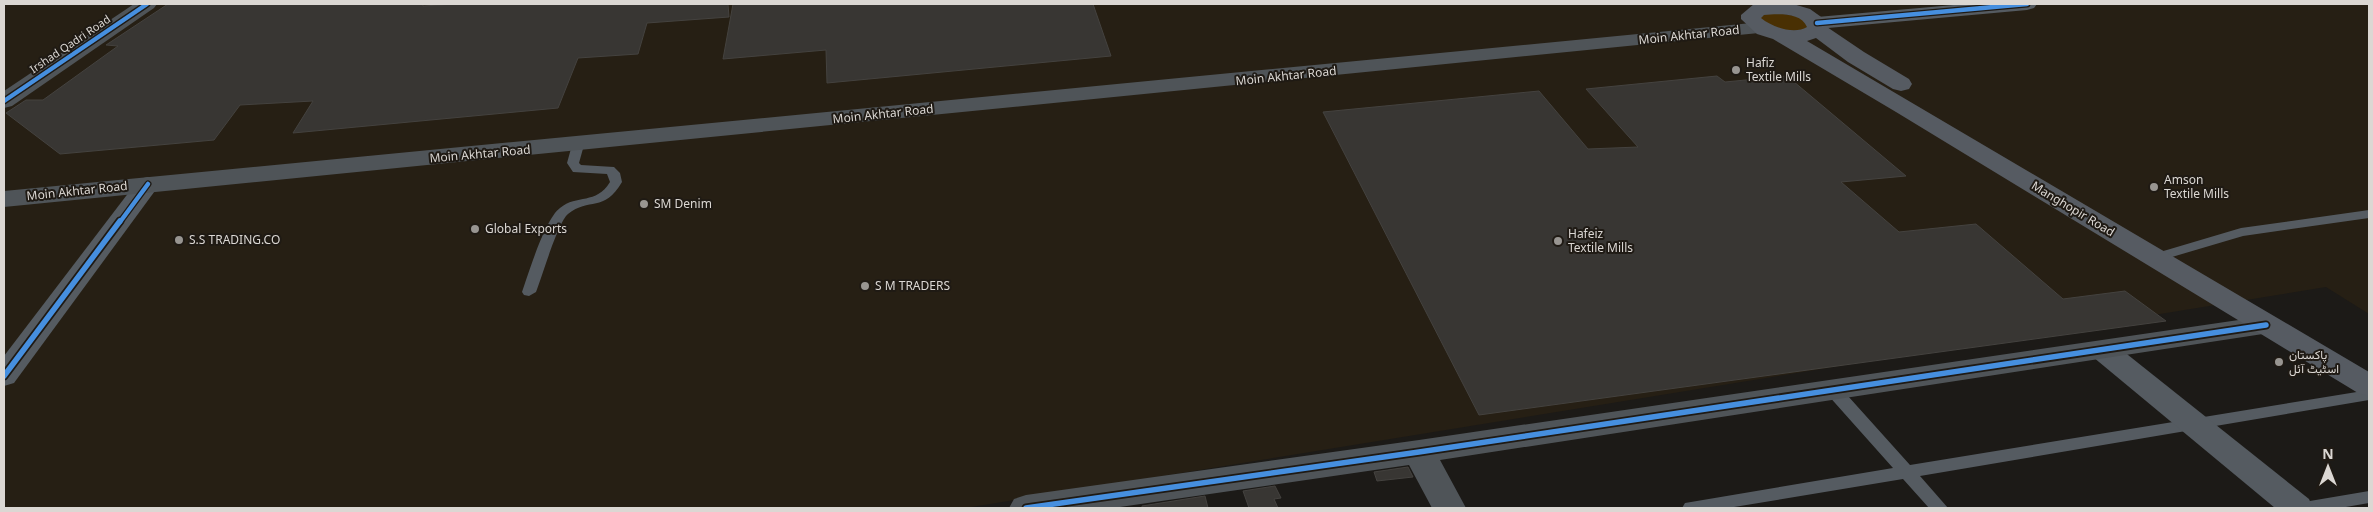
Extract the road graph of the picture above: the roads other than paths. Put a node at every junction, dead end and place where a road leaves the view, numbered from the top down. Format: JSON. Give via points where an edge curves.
{"nodes":[{"id":1,"x":147,"y":4,"type":"edge"},
{"id":2,"x":1897,"y":4,"type":"edge"},
{"id":3,"x":2027,"y":4,"type":"edge"},
{"id":4,"x":1762,"y":15,"type":"edge"},
{"id":5,"x":1812,"y":21,"type":"junction"},
{"id":6,"x":1856,"y":57,"type":"junction"},
{"id":7,"x":1824,"y":61,"type":"junction"},
{"id":8,"x":1248,"y":72,"type":"junction"},
{"id":9,"x":4,"y":101,"type":"edge"},
{"id":10,"x":578,"y":145,"type":"junction"},
{"id":11,"x":148,"y":184,"type":"junction"},
{"id":12,"x":4,"y":186,"type":"edge"},
{"id":13,"x":4,"y":199,"type":"edge"},
{"id":14,"x":2369,"y":214,"type":"edge"},
{"id":15,"x":2166,"y":255,"type":"junction"},
{"id":16,"x":529,"y":292,"type":"dead end"},
{"id":17,"x":2266,"y":325,"type":"junction"},
{"id":18,"x":2103,"y":350,"type":"junction"},
{"id":19,"x":2369,"y":366,"type":"edge"},
{"id":20,"x":4,"y":376,"type":"edge"},
{"id":21,"x":2369,"y":386,"type":"edge"},
{"id":22,"x":1833,"y":390,"type":"junction"},
{"id":23,"x":2369,"y":395,"type":"edge"},
{"id":24,"x":2193,"y":424,"type":"junction"},
{"id":25,"x":1419,"y":452,"type":"junction"},
{"id":26,"x":1908,"y":472,"type":"junction"},
{"id":27,"x":2369,"y":497,"type":"edge"},
{"id":28,"x":1091,"y":504,"type":"edge"},
{"id":29,"x":1026,"y":508,"type":"edge"},
{"id":30,"x":1449,"y":508,"type":"edge"},
{"id":31,"x":1691,"y":508,"type":"edge"},
{"id":32,"x":1939,"y":508,"type":"edge"},
{"id":33,"x":2297,"y":508,"type":"edge"},
{"id":34,"x":2304,"y":508,"type":"edge"}],
"edges":[{"from":1,"to":9,"type":"main road","name":"Irshad Qadri Road"},
{"from":2,"to":5,"type":"street"},
{"from":3,"to":5,"type":"street"},
{"from":4,"to":5,"type":"main road"},
{"from":4,"to":7,"type":"main road","name":"Manghopir Road"},
{"from":4,"to":8,"type":"main road","name":"Moin Akhtar Road"},
{"from":5,"to":6,"type":"main road","name":"Manghopir Road"},
{"from":6,"to":7,"type":"main road","via":[[1831,53],[1824,56]]},
{"from":6,"to":15,"type":"main road","name":"Manghopir Road"},
{"from":7,"to":15,"type":"main road","name":"Manghopir Road"},
{"from":8,"to":10,"type":"main road","name":"Moin Akhtar Road"},
{"from":8,"to":12,"type":"main road","name":"Moin Akhtar Road"},
{"from":10,"to":11,"type":"main road","name":"Moin Akhtar Road"},
{"from":10,"to":16,"type":"lane","via":[[573,163],[577,169],[610,170],[616,182],[605,197],[574,204],[557,217]]},
{"from":11,"to":13,"type":"main road","name":"Moin Akhtar Road"},
{"from":11,"to":20,"type":"street"},
{"from":14,"to":15,"type":"lane","via":[[2241,232]]},
{"from":15,"to":17,"type":"main road","name":"Manghopir Road"},
{"from":15,"to":19,"type":"main road","name":"Manghopir Road"},
{"from":17,"to":18,"type":"main road"},
{"from":17,"to":21,"type":"main road","name":"Manghopir Road"},
{"from":18,"to":22,"type":"main road"},
{"from":18,"to":24,"type":"street"},
{"from":22,"to":25,"type":"main road"},
{"from":22,"to":26,"type":"lane"},
{"from":23,"to":24,"type":"lane"},
{"from":24,"to":26,"type":"lane"},
{"from":24,"to":33,"type":"street"},
{"from":25,"to":28,"type":"main road"},
{"from":25,"to":30,"type":"main road"},
{"from":26,"to":31,"type":"lane"},
{"from":26,"to":32,"type":"lane"},
{"from":27,"to":34,"type":"lane"},
{"from":28,"to":29,"type":"main road"}]}
